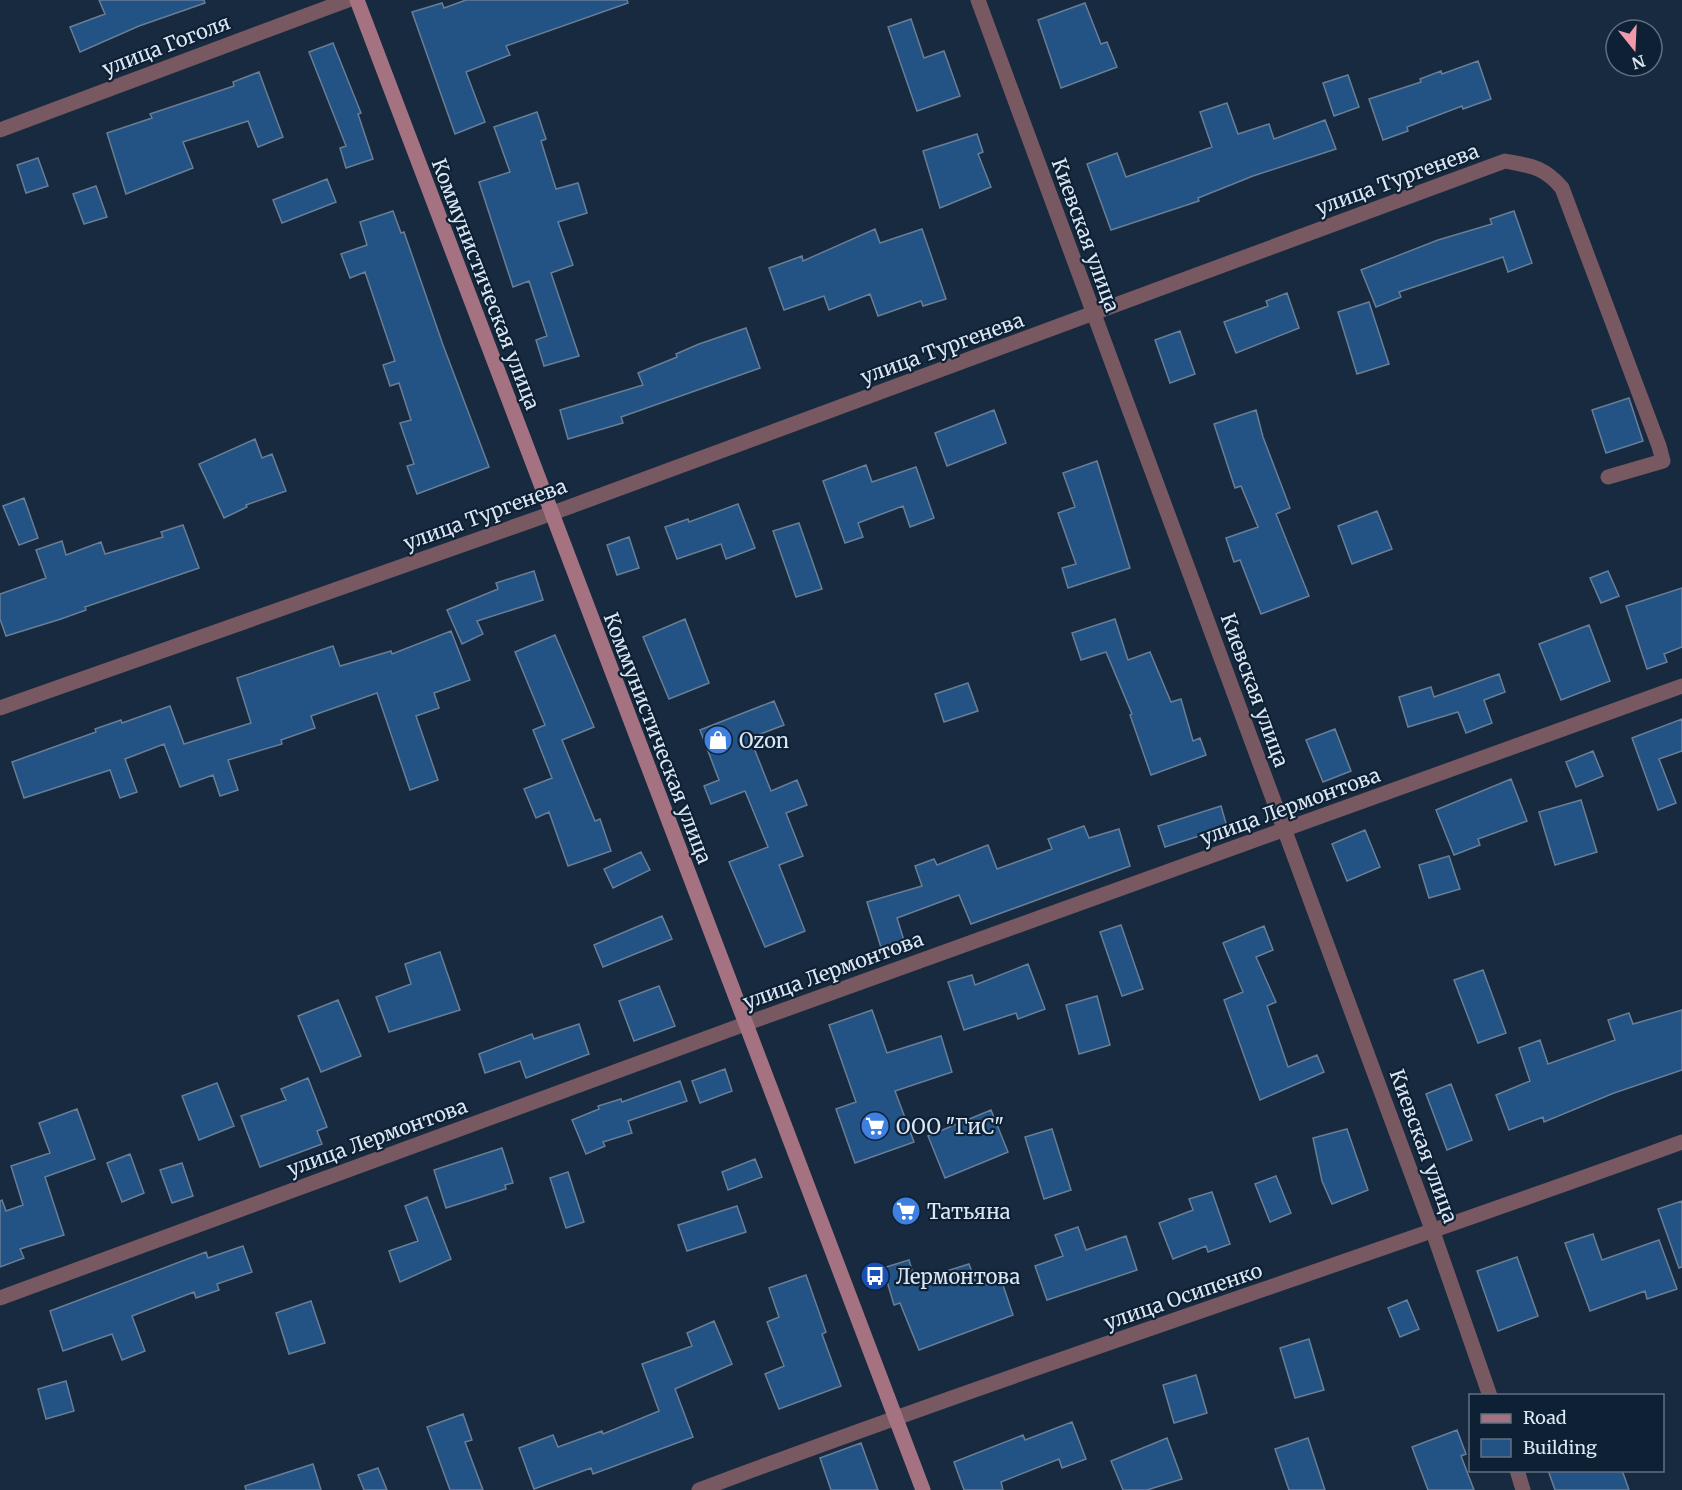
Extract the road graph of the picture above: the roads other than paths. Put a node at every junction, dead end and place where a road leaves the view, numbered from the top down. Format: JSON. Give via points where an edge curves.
{"nodes":[{"id":1,"x":348,"y":0,"type":"edge"},
{"id":2,"x":357,"y":0,"type":"edge"},
{"id":3,"x":978,"y":0,"type":"edge"},
{"id":4,"x":0,"y":130,"type":"edge"},
{"id":5,"x":1093,"y":315,"type":"junction"},
{"id":6,"x":1608,"y":477,"type":"dead end"},
{"id":7,"x":550,"y":513,"type":"junction"},
{"id":8,"x":1682,"y":686,"type":"edge"},
{"id":9,"x":0,"y":708,"type":"edge"},
{"id":10,"x":1285,"y":830,"type":"junction"},
{"id":11,"x":746,"y":1024,"type":"junction"},
{"id":12,"x":1682,"y":1142,"type":"edge"},
{"id":13,"x":1433,"y":1232,"type":"junction"},
{"id":14,"x":0,"y":1298,"type":"edge"},
{"id":15,"x":1490,"y":1394,"type":"edge"},
{"id":16,"x":896,"y":1416,"type":"junction"},
{"id":17,"x":1518,"y":1472,"type":"edge"},
{"id":18,"x":699,"y":1490,"type":"edge"},
{"id":19,"x":924,"y":1490,"type":"edge"},
{"id":20,"x":1523,"y":1490,"type":"edge"}],
"edges":[{"from":1,"to":4,"type":"street","name":"улица Гоголя"},
{"from":2,"to":7,"type":"street","name":"Коммунистическая улица"},
{"from":3,"to":5,"type":"street","name":"Киевская улица"},
{"from":5,"to":6,"type":"street","name":"улица Тургенева","via":[[1505,161],[1532,166],[1550,173],[1562,188],[1663,460]]},
{"from":5,"to":7,"type":"street","name":"улица Тургенева"},
{"from":5,"to":10,"type":"street","name":"Киевская улица"},
{"from":7,"to":9,"type":"street","name":"улица Тургенева"},
{"from":7,"to":11,"type":"street","name":"Коммунистическая улица"},
{"from":8,"to":10,"type":"street","name":"улица Лермонтова"},
{"from":10,"to":11,"type":"street","name":"улица Лермонтова"},
{"from":10,"to":13,"type":"street","name":"Киевская улица"},
{"from":11,"to":14,"type":"street","name":"улица Лермонтова"},
{"from":11,"to":16,"type":"street","name":"Коммунистическая улица"},
{"from":12,"to":13,"type":"street","name":"улица Осипенко"},
{"from":13,"to":15,"type":"street","name":"Киевская улица"},
{"from":13,"to":16,"type":"street","name":"улица Осипенко"},
{"from":16,"to":18,"type":"street","name":"улица Осипенко"},
{"from":16,"to":19,"type":"street","name":"Коммунистическая улица"},
{"from":17,"to":20,"type":"street"}]}
